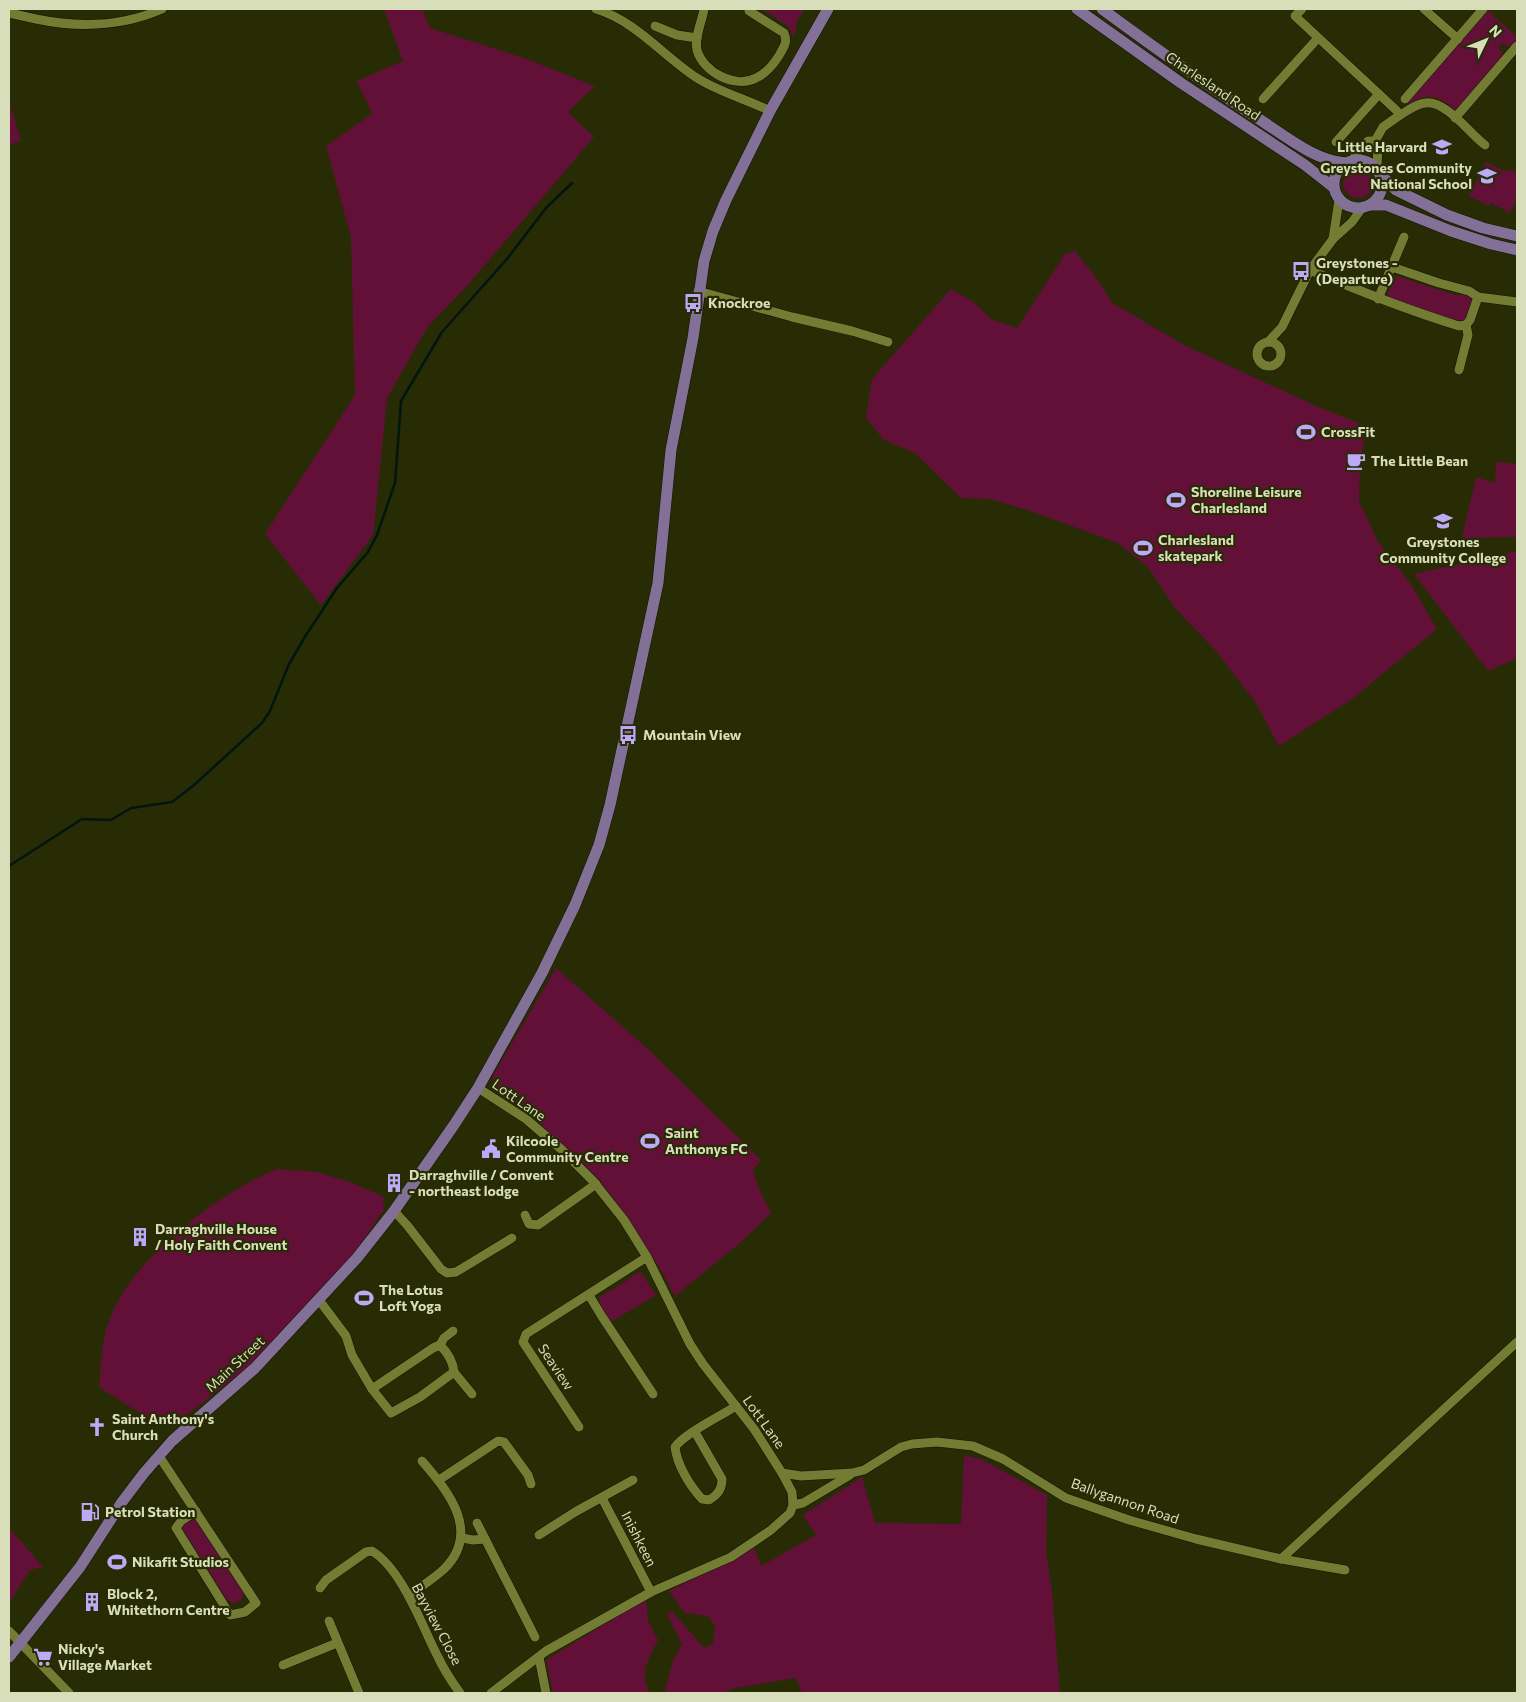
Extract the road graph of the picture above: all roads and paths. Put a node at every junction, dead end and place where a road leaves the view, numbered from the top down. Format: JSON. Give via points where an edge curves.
{"nodes":[{"id":1,"x":162,"y":9,"type":"edge"},
{"id":2,"x":596,"y":9,"type":"edge"},
{"id":3,"x":704,"y":9,"type":"edge"},
{"id":4,"x":828,"y":9,"type":"edge"},
{"id":5,"x":1078,"y":9,"type":"edge"},
{"id":6,"x":1102,"y":9,"type":"edge"},
{"id":7,"x":1302,"y":9,"type":"edge"},
{"id":8,"x":1424,"y":9,"type":"edge"},
{"id":9,"x":1483,"y":9,"type":"edge"},
{"id":10,"x":749,"y":11,"type":"dead end"},
{"id":11,"x":615,"y":12,"type":"edge"},
{"id":12,"x":9,"y":13,"type":"edge"},
{"id":13,"x":761,"y":13,"type":"edge"},
{"id":14,"x":655,"y":26,"type":"dead end"},
{"id":15,"x":697,"y":38,"type":"junction"},
{"id":16,"x":1318,"y":38,"type":"junction"},
{"id":17,"x":1458,"y":39,"type":"junction"},
{"id":18,"x":1517,"y":46,"type":"edge"},
{"id":19,"x":1379,"y":94,"type":"junction"},
{"id":20,"x":1263,"y":99,"type":"dead end"},
{"id":21,"x":1405,"y":99,"type":"dead end"},
{"id":22,"x":770,"y":111,"type":"junction"},
{"id":23,"x":1400,"y":115,"type":"junction"},
{"id":24,"x":1455,"y":118,"type":"junction"},
{"id":25,"x":1375,"y":141,"type":"junction"},
{"id":26,"x":1336,"y":142,"type":"dead end"},
{"id":27,"x":1485,"y":145,"type":"dead end"},
{"id":28,"x":1350,"y":161,"type":"junction"},
{"id":29,"x":1378,"y":171,"type":"junction"},
{"id":30,"x":1333,"y":188,"type":"junction"},
{"id":31,"x":1339,"y":200,"type":"junction"},
{"id":32,"x":1366,"y":207,"type":"junction"},
{"id":33,"x":1517,"y":236,"type":"edge"},
{"id":34,"x":1404,"y":237,"type":"dead end"},
{"id":35,"x":1333,"y":239,"type":"junction"},
{"id":36,"x":1517,"y":250,"type":"edge"},
{"id":37,"x":1392,"y":267,"type":"junction"},
{"id":38,"x":1310,"y":270,"type":"junction"},
{"id":39,"x":698,"y":291,"type":"junction"},
{"id":40,"x":1478,"y":297,"type":"junction"},
{"id":41,"x":1378,"y":299,"type":"junction"},
{"id":42,"x":1517,"y":302,"type":"edge"},
{"id":43,"x":1466,"y":325,"type":"junction"},
{"id":44,"x":1282,"y":327,"type":"junction"},
{"id":45,"x":888,"y":342,"type":"dead end"},
{"id":46,"x":1268,"y":342,"type":"junction"},
{"id":47,"x":1280,"y":348,"type":"junction"},
{"id":48,"x":1459,"y":370,"type":"dead end"},
{"id":49,"x":478,"y":1088,"type":"junction"},
{"id":50,"x":596,"y":1184,"type":"junction"},
{"id":51,"x":394,"y":1211,"type":"junction"},
{"id":52,"x":525,"y":1216,"type":"dead end"},
{"id":53,"x":512,"y":1238,"type":"dead end"},
{"id":54,"x":648,"y":1258,"type":"junction"},
{"id":55,"x":589,"y":1295,"type":"junction"},
{"id":56,"x":319,"y":1300,"type":"junction"},
{"id":57,"x":453,"y":1331,"type":"dead end"},
{"id":58,"x":1517,"y":1342,"type":"edge"},
{"id":59,"x":440,"y":1345,"type":"junction"},
{"id":60,"x":454,"y":1372,"type":"junction"},
{"id":61,"x":372,"y":1389,"type":"junction"},
{"id":62,"x":472,"y":1394,"type":"dead end"},
{"id":63,"x":653,"y":1394,"type":"dead end"},
{"id":64,"x":736,"y":1406,"type":"junction"},
{"id":65,"x":579,"y":1427,"type":"dead end"},
{"id":66,"x":695,"y":1432,"type":"junction"},
{"id":67,"x":160,"y":1456,"type":"junction"},
{"id":68,"x":422,"y":1461,"type":"dead end"},
{"id":69,"x":782,"y":1473,"type":"junction"},
{"id":70,"x":852,"y":1473,"type":"junction"},
{"id":71,"x":439,"y":1480,"type":"junction"},
{"id":72,"x":633,"y":1480,"type":"dead end"},
{"id":73,"x":531,"y":1484,"type":"dead end"},
{"id":74,"x":602,"y":1498,"type":"junction"},
{"id":75,"x":793,"y":1505,"type":"junction"},
{"id":76,"x":196,"y":1511,"type":"junction"},
{"id":77,"x":477,"y":1523,"type":"dead end"},
{"id":78,"x":539,"y":1535,"type":"dead end"},
{"id":79,"x":462,"y":1538,"type":"junction"},
{"id":80,"x":485,"y":1539,"type":"junction"},
{"id":81,"x":1281,"y":1560,"type":"junction"},
{"id":82,"x":1345,"y":1570,"type":"dead end"},
{"id":83,"x":320,"y":1588,"type":"dead end"},
{"id":84,"x":651,"y":1592,"type":"junction"},
{"id":85,"x":409,"y":1596,"type":"junction"},
{"id":86,"x":329,"y":1621,"type":"dead end"},
{"id":87,"x":9,"y":1631,"type":"edge"},
{"id":88,"x":535,"y":1637,"type":"dead end"},
{"id":89,"x":21,"y":1642,"type":"junction"},
{"id":90,"x":337,"y":1643,"type":"junction"},
{"id":91,"x":9,"y":1657,"type":"edge"},
{"id":92,"x":539,"y":1657,"type":"junction"},
{"id":93,"x":283,"y":1665,"type":"dead end"},
{"id":94,"x":69,"y":1693,"type":"edge"},
{"id":95,"x":360,"y":1693,"type":"edge"},
{"id":96,"x":460,"y":1693,"type":"edge"},
{"id":97,"x":491,"y":1693,"type":"edge"},
{"id":98,"x":546,"y":1693,"type":"edge"}],
"edges":[{"from":1,"to":12,"type":"street","via":[[116,23],[88,25]]},
{"from":2,"to":11,"type":"street"},
{"from":3,"to":15,"type":"street"},
{"from":4,"to":22,"type":"main road","name":"Main Street"},
{"from":5,"to":30,"type":"main road","name":"Charlesland Road","via":[[1181,83],[1305,165]]},
{"from":6,"to":28,"type":"main road","name":"Charlesland Road","via":[[1184,69],[1302,147],[1333,162]]},
{"from":7,"to":16,"type":"street","via":[[1295,16]]},
{"from":8,"to":17,"type":"street"},
{"from":9,"to":17,"type":"street"},
{"from":10,"to":13,"type":"street"},
{"from":11,"to":22,"type":"street","via":[[697,78]]},
{"from":13,"to":15,"type":"street","via":[[784,33],[786,43],[771,66],[755,79],[742,82],[715,73],[697,51]]},
{"from":14,"to":15,"type":"street","via":[[677,35]]},
{"from":16,"to":19,"type":"street"},
{"from":16,"to":20,"type":"street"},
{"from":17,"to":21,"type":"street"},
{"from":18,"to":24,"type":"street"},
{"from":19,"to":23,"type":"street"},
{"from":19,"to":26,"type":"street"},
{"from":22,"to":39,"type":"main road","name":"Main Street","via":[[713,231]]},
{"from":23,"to":24,"type":"street","via":[[1422,104],[1433,103]]},
{"from":23,"to":25,"type":"street","via":[[1383,127]]},
{"from":24,"to":27,"type":"street"},
{"from":25,"to":28,"type":"street","via":[[1368,140]]},
{"from":25,"to":29,"type":"street","via":[[1378,144]]},
{"from":28,"to":29,"type":"main road","via":[[1366,161]]},
{"from":28,"to":30,"type":"main road","via":[[1336,174]]},
{"from":29,"to":32,"type":"main road","via":[[1381,193]]},
{"from":29,"to":33,"type":"main road","via":[[1396,190],[1447,215]]},
{"from":30,"to":31,"type":"main road"},
{"from":31,"to":32,"type":"main road","via":[[1348,207]]},
{"from":31,"to":35,"type":"street"},
{"from":32,"to":35,"type":"street"},
{"from":32,"to":36,"type":"main road","via":[[1386,205],[1451,231]]},
{"from":34,"to":37,"type":"street"},
{"from":35,"to":38,"type":"street"},
{"from":37,"to":40,"type":"street","via":[[1469,291]]},
{"from":37,"to":41,"type":"street"},
{"from":38,"to":41,"type":"street"},
{"from":38,"to":44,"type":"street"},
{"from":39,"to":45,"type":"street"},
{"from":39,"to":49,"type":"main road","name":"Main Street","via":[[671,450],[658,583],[599,845],[542,973]]},
{"from":40,"to":42,"type":"street"},
{"from":40,"to":43,"type":"street"},
{"from":41,"to":43,"type":"street","via":[[1459,326]]},
{"from":43,"to":48,"type":"street","via":[[1468,335]]},
{"from":44,"to":46,"type":"street"},
{"from":44,"to":47,"type":"street"},
{"from":46,"to":47,"type":"street"},
{"from":46,"to":47,"type":"street","via":[[1261,344],[1257,351],[1257,358],[1262,364],[1270,366],[1277,363],[1281,356]]},
{"from":49,"to":50,"type":"street","name":"Lott Lane","via":[[526,1119]]},
{"from":49,"to":51,"type":"main road","name":"Main Street"},
{"from":50,"to":52,"type":"street","via":[[538,1225],[529,1224]]},
{"from":50,"to":54,"type":"street","name":"Lott Lane"},
{"from":51,"to":53,"type":"street","via":[[447,1273],[456,1272]]},
{"from":51,"to":56,"type":"main road","name":"Main Street"},
{"from":54,"to":55,"type":"street","name":"Seaview"},
{"from":54,"to":64,"type":"street","name":"Lott Lane","via":[[690,1344]]},
{"from":55,"to":63,"type":"street"},
{"from":55,"to":65,"type":"street","name":"Seaview","via":[[526,1334],[523,1342]]},
{"from":56,"to":61,"type":"street","via":[[346,1336],[352,1355]]},
{"from":56,"to":67,"type":"main road","name":"Main Street","via":[[255,1368],[172,1441]]},
{"from":57,"to":59,"type":"street"},
{"from":58,"to":81,"type":"street"},
{"from":59,"to":60,"type":"street","via":[[454,1365]]},
{"from":59,"to":61,"type":"street"},
{"from":60,"to":61,"type":"street","via":[[391,1414]]},
{"from":60,"to":62,"type":"street"},
{"from":64,"to":66,"type":"street"},
{"from":64,"to":69,"type":"street","name":"Lott Lane"},
{"from":66,"to":66,"type":"street","via":[[679,1442],[675,1447],[676,1453],[696,1492],[702,1499],[709,1500],[718,1493],[722,1479]]},
{"from":67,"to":76,"type":"street"},
{"from":67,"to":89,"type":"main road","name":"Main Street","via":[[122,1502],[80,1568]]},
{"from":68,"to":71,"type":"street"},
{"from":69,"to":70,"type":"street","name":"Ballygannon Road","via":[[801,1476]]},
{"from":69,"to":75,"type":"street","name":"Lott Lane","via":[[792,1492]]},
{"from":70,"to":75,"type":"street","name":"Ballygannon Road","via":[[802,1503]]},
{"from":70,"to":81,"type":"street","name":"Ballygannon Road","via":[[864,1470],[901,1447],[912,1444],[937,1442],[973,1446],[1003,1459],[1066,1498],[1129,1520]]},
{"from":71,"to":73,"type":"street","via":[[498,1441],[504,1442]]},
{"from":71,"to":79,"type":"street","via":[[456,1510]]},
{"from":72,"to":74,"type":"street"},
{"from":74,"to":78,"type":"street"},
{"from":74,"to":84,"type":"street","name":"Inishkeen"},
{"from":75,"to":84,"type":"street","via":[[790,1513],[771,1530],[731,1556]]},
{"from":76,"to":76,"type":"street","via":[[256,1603],[245,1612],[230,1615],[176,1528]]},
{"from":77,"to":80,"type":"street"},
{"from":79,"to":80,"type":"street"},
{"from":79,"to":85,"type":"street","via":[[443,1570]]},
{"from":80,"to":88,"type":"street"},
{"from":81,"to":82,"type":"street","name":"Ballygannon Road"},
{"from":83,"to":85,"type":"street","name":"Bayview Close","via":[[326,1580],[372,1551],[380,1556]]},
{"from":84,"to":92,"type":"street"},
{"from":85,"to":96,"type":"street","name":"Bayview Close","via":[[438,1658]]},
{"from":86,"to":90,"type":"street"},
{"from":87,"to":89,"type":"street"},
{"from":89,"to":91,"type":"main road","name":"Main Street"},
{"from":89,"to":94,"type":"street"},
{"from":90,"to":93,"type":"street"},
{"from":90,"to":95,"type":"street"},
{"from":92,"to":97,"type":"street"},
{"from":92,"to":98,"type":"street"}]}
